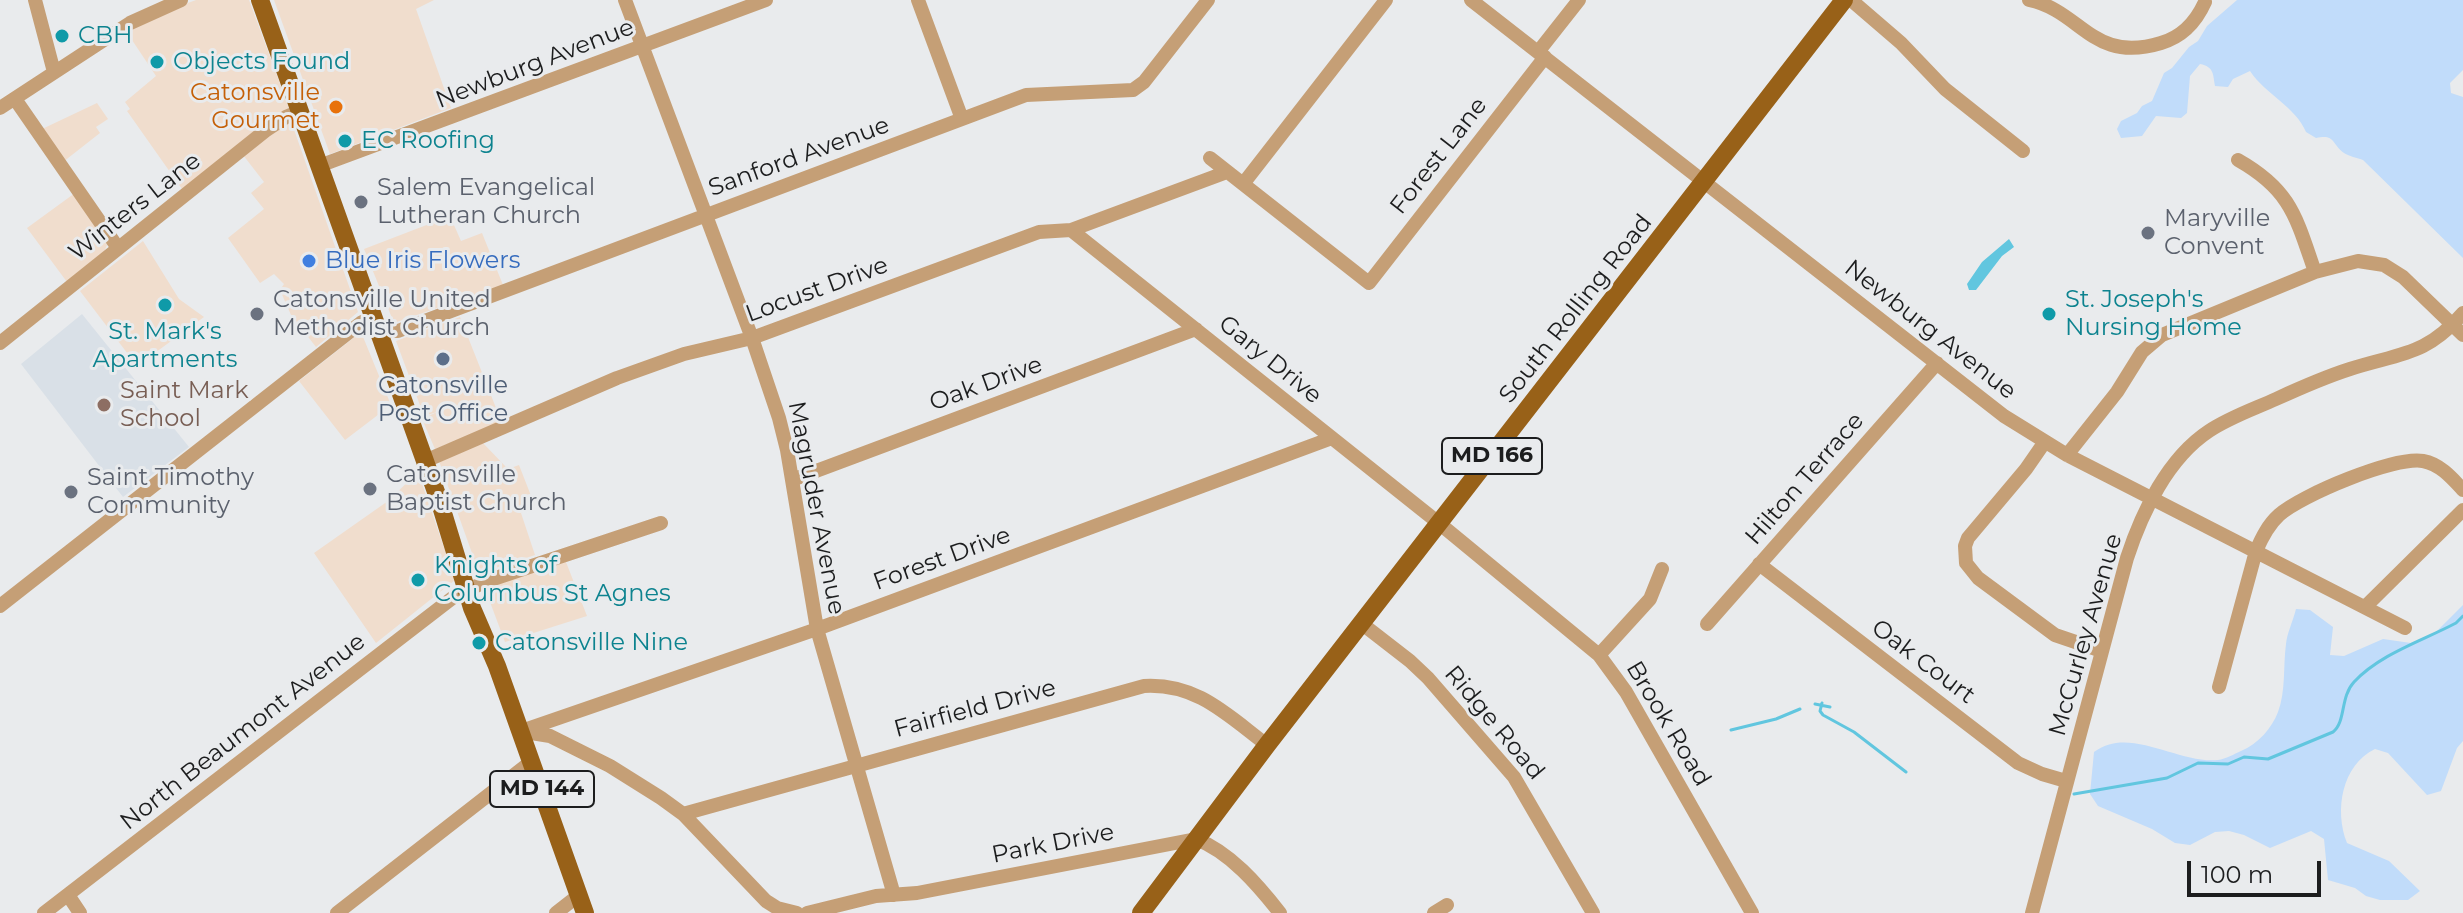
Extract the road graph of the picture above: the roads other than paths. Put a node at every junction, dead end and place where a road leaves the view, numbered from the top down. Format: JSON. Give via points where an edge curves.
{"nodes":[{"id":1,"x":35,"y":0,"type":"edge"},
{"id":2,"x":181,"y":0,"type":"edge"},
{"id":3,"x":260,"y":0,"type":"edge"},
{"id":4,"x":625,"y":0,"type":"edge"},
{"id":5,"x":766,"y":0,"type":"edge"},
{"id":6,"x":918,"y":0,"type":"edge"},
{"id":7,"x":1208,"y":0,"type":"edge"},
{"id":8,"x":1386,"y":0,"type":"edge"},
{"id":9,"x":1471,"y":0,"type":"edge"},
{"id":10,"x":1579,"y":0,"type":"edge"},
{"id":11,"x":1844,"y":0,"type":"edge"},
{"id":12,"x":1851,"y":0,"type":"edge"},
{"id":13,"x":2029,"y":0,"type":"edge"},
{"id":14,"x":2208,"y":1,"type":"edge"},
{"id":15,"x":642,"y":47,"type":"junction"},
{"id":16,"x":1542,"y":54,"type":"junction"},
{"id":17,"x":54,"y":72,"type":"junction"},
{"id":18,"x":15,"y":99,"type":"junction"},
{"id":19,"x":0,"y":108,"type":"edge"},
{"id":20,"x":300,"y":111,"type":"junction"},
{"id":21,"x":962,"y":119,"type":"junction"},
{"id":22,"x":2023,"y":151,"type":"dead end"},
{"id":23,"x":1210,"y":158,"type":"dead end"},
{"id":24,"x":2238,"y":160,"type":"dead end"},
{"id":25,"x":319,"y":166,"type":"junction"},
{"id":26,"x":1227,"y":172,"type":"junction"},
{"id":27,"x":1704,"y":182,"type":"junction"},
{"id":28,"x":1243,"y":184,"type":"junction"},
{"id":29,"x":705,"y":215,"type":"junction"},
{"id":30,"x":1071,"y":230,"type":"junction"},
{"id":31,"x":118,"y":248,"type":"junction"},
{"id":32,"x":2315,"y":272,"type":"junction"},
{"id":33,"x":2463,"y":313,"type":"edge"},
{"id":34,"x":377,"y":326,"type":"junction"},
{"id":35,"x":1196,"y":329,"type":"junction"},
{"id":36,"x":2458,"y":330,"type":"edge"},
{"id":37,"x":752,"y":338,"type":"junction"},
{"id":38,"x":0,"y":343,"type":"edge"},
{"id":39,"x":1937,"y":363,"type":"junction"},
{"id":40,"x":1332,"y":438,"type":"junction"},
{"id":41,"x":2044,"y":443,"type":"junction"},
{"id":42,"x":2067,"y":455,"type":"junction"},
{"id":43,"x":425,"y":461,"type":"junction"},
{"id":44,"x":792,"y":480,"type":"junction"},
{"id":45,"x":2463,"y":490,"type":"edge"},
{"id":46,"x":2154,"y":499,"type":"junction"},
{"id":47,"x":2463,"y":510,"type":"edge"},
{"id":48,"x":661,"y":523,"type":"dead end"},
{"id":49,"x":1440,"y":524,"type":"junction"},
{"id":50,"x":2256,"y":551,"type":"junction"},
{"id":51,"x":1759,"y":564,"type":"junction"},
{"id":52,"x":1662,"y":569,"type":"dead end"},
{"id":53,"x":470,"y":588,"type":"junction"},
{"id":54,"x":0,"y":606,"type":"edge"},
{"id":55,"x":2365,"y":607,"type":"junction"},
{"id":56,"x":1361,"y":623,"type":"junction"},
{"id":57,"x":1707,"y":624,"type":"dead end"},
{"id":58,"x":2405,"y":628,"type":"dead end"},
{"id":59,"x":817,"y":629,"type":"junction"},
{"id":60,"x":2102,"y":651,"type":"junction"},
{"id":61,"x":1599,"y":655,"type":"junction"},
{"id":62,"x":2219,"y":687,"type":"dead end"},
{"id":63,"x":521,"y":731,"type":"junction"},
{"id":64,"x":1267,"y":745,"type":"junction"},
{"id":65,"x":532,"y":761,"type":"junction"},
{"id":66,"x":857,"y":764,"type":"junction"},
{"id":67,"x":2066,"y":781,"type":"junction"},
{"id":68,"x":683,"y":814,"type":"junction"},
{"id":69,"x":1196,"y":839,"type":"junction"},
{"id":70,"x":68,"y":895,"type":"junction"},
{"id":71,"x":579,"y":895,"type":"junction"},
{"id":72,"x":894,"y":895,"type":"junction"},
{"id":73,"x":789,"y":912,"type":"edge"},
{"id":74,"x":44,"y":913,"type":"edge"},
{"id":75,"x":80,"y":913,"type":"edge"},
{"id":76,"x":337,"y":913,"type":"edge"},
{"id":77,"x":556,"y":913,"type":"edge"},
{"id":78,"x":585,"y":913,"type":"edge"},
{"id":79,"x":797,"y":913,"type":"edge"},
{"id":80,"x":807,"y":913,"type":"edge"},
{"id":81,"x":1141,"y":913,"type":"edge"},
{"id":82,"x":1280,"y":913,"type":"edge"},
{"id":83,"x":1593,"y":913,"type":"edge"},
{"id":84,"x":1752,"y":913,"type":"edge"},
{"id":85,"x":2032,"y":913,"type":"edge"}],
"edges":[{"from":1,"to":17,"type":"street"},
{"from":2,"to":17,"type":"street","via":[[122,28]]},
{"from":3,"to":20,"type":"main road","number":"MD 144"},
{"from":4,"to":15,"type":"street","name":"Magruder Avenue"},
{"from":5,"to":15,"type":"street","name":"Newburg Avenue"},
{"from":6,"to":21,"type":"street"},
{"from":7,"to":21,"type":"street","name":"Sanford Avenue","via":[[1133,90],[1026,95]]},
{"from":8,"to":28,"type":"street"},
{"from":9,"to":16,"type":"street","name":"Newburg Avenue"},
{"from":10,"to":16,"type":"street","name":"Forest Lane"},
{"from":11,"to":27,"type":"main road","name":"South Rolling Road","number":"MD 166"},
{"from":12,"to":22,"type":"street","via":[[1945,89]]},
{"from":13,"to":14,"type":"street","via":[[2051,7],[2103,43],[2135,48],[2180,34]]},
{"from":15,"to":25,"type":"street","name":"Newburg Avenue"},
{"from":15,"to":29,"type":"street","name":"Magruder Avenue"},
{"from":16,"to":27,"type":"street","name":"Newburg Avenue"},
{"from":16,"to":28,"type":"street","name":"Forest Lane","via":[[1369,283]]},
{"from":17,"to":18,"type":"street"},
{"from":18,"to":19,"type":"street"},
{"from":18,"to":31,"type":"street"},
{"from":20,"to":25,"type":"main road","number":"MD 144"},
{"from":20,"to":31,"type":"street","name":"Winters Lane","via":[[265,131]]},
{"from":21,"to":29,"type":"street","name":"Sanford Avenue"},
{"from":23,"to":26,"type":"street"},
{"from":24,"to":32,"type":"street","via":[[2281,193]]},
{"from":25,"to":34,"type":"main road","number":"MD 144"},
{"from":26,"to":28,"type":"street"},
{"from":26,"to":30,"type":"street","name":"Locust Drive"},
{"from":27,"to":39,"type":"street","name":"Newburg Avenue"},
{"from":27,"to":49,"type":"main road","name":"South Rolling Road","number":"MD 166"},
{"from":29,"to":34,"type":"street","name":"Sanford Avenue","via":[[398,331]]},
{"from":29,"to":37,"type":"street","name":"Magruder Avenue"},
{"from":30,"to":35,"type":"street","name":"Gary Drive"},
{"from":30,"to":37,"type":"street","name":"Locust Drive","via":[[1039,232]]},
{"from":31,"to":38,"type":"street","name":"Winters Lane"},
{"from":32,"to":36,"type":"street","via":[[2358,261],[2384,265]]},
{"from":32,"to":42,"type":"street","via":[[2150,342]]},
{"from":33,"to":36,"type":"street","name":"McCurley Avenue"},
{"from":34,"to":43,"type":"main road","number":"MD 144"},
{"from":34,"to":54,"type":"street","name":"Sanford Avenue","via":[[362,322]]},
{"from":35,"to":40,"type":"street","name":"Gary Drive"},
{"from":35,"to":44,"type":"street","name":"Oak Drive"},
{"from":36,"to":46,"type":"street","name":"McCurley Avenue","via":[[2418,350],[2331,375],[2230,419],[2179,459]]},
{"from":37,"to":43,"type":"street","name":"Locust Drive","via":[[617,378]]},
{"from":37,"to":44,"type":"street","name":"Magruder Avenue","via":[[779,418]]},
{"from":39,"to":41,"type":"street","name":"Newburg Avenue"},
{"from":39,"to":51,"type":"street","name":"Hilton Terrace"},
{"from":40,"to":49,"type":"street","name":"Gary Drive"},
{"from":40,"to":59,"type":"street","name":"Forest Drive"},
{"from":41,"to":42,"type":"street","name":"Newburg Avenue"},
{"from":41,"to":60,"type":"street","via":[[1968,538],[1966,563],[1978,578],[2055,635]]},
{"from":42,"to":46,"type":"street","name":"Newburg Avenue"},
{"from":43,"to":53,"type":"main road","number":"MD 144"},
{"from":44,"to":59,"type":"street","name":"Magruder Avenue"},
{"from":45,"to":50,"type":"street","via":[[2427,462],[2385,465],[2292,505],[2268,526]]},
{"from":46,"to":50,"type":"street","name":"Newburg Avenue"},
{"from":46,"to":60,"type":"street","name":"McCurley Avenue","via":[[2132,543]]},
{"from":47,"to":55,"type":"street"},
{"from":48,"to":53,"type":"street","name":"North Beaumont Avenue"},
{"from":49,"to":56,"type":"main road","name":"South Rolling Road","number":"MD 166"},
{"from":49,"to":61,"type":"street","name":"Brook Road"},
{"from":50,"to":55,"type":"street","name":"Newburg Avenue"},
{"from":50,"to":62,"type":"street"},
{"from":51,"to":57,"type":"street","name":"Hilton Terrace"},
{"from":51,"to":67,"type":"street","name":"Oak Court","via":[[2018,763]]},
{"from":52,"to":61,"type":"street","via":[[1650,599]]},
{"from":53,"to":63,"type":"main road","number":"MD 144"},
{"from":53,"to":70,"type":"street","name":"North Beaumont Avenue"},
{"from":55,"to":58,"type":"street","name":"Newburg Avenue"},
{"from":56,"to":64,"type":"main road","name":"South Rolling Road","number":"MD 166"},
{"from":56,"to":83,"type":"street","name":"Ridge Road","via":[[1428,678],[1514,777]]},
{"from":59,"to":63,"type":"street","name":"Forest Drive"},
{"from":59,"to":66,"type":"street","name":"Magruder Avenue"},
{"from":60,"to":67,"type":"street","name":"McCurley Avenue"},
{"from":61,"to":84,"type":"street","name":"Brook Road","via":[[1626,692]]},
{"from":63,"to":65,"type":"main road","number":"MD 144"},
{"from":63,"to":68,"type":"street","via":[[550,736],[597,759]]},
{"from":64,"to":66,"type":"street","name":"Fairfield Drive","via":[[1194,693],[1160,685],[1128,689]]},
{"from":64,"to":69,"type":"main road","name":"South Rolling Road","number":"MD 166"},
{"from":65,"to":71,"type":"main road","number":"MD 144"},
{"from":65,"to":76,"type":"street"},
{"from":66,"to":68,"type":"street","name":"Fairfield Drive"},
{"from":66,"to":72,"type":"street","name":"Magruder Avenue"},
{"from":67,"to":85,"type":"street","name":"McCurley Avenue"},
{"from":68,"to":73,"type":"street","via":[[754,890]]},
{"from":69,"to":72,"type":"street","name":"Park Drive"},
{"from":69,"to":81,"type":"main road","name":"South Rolling Road","number":"MD 166"},
{"from":69,"to":82,"type":"street","via":[[1247,875]]},
{"from":70,"to":74,"type":"street","name":"North Beaumont Avenue"},
{"from":70,"to":75,"type":"street"},
{"from":71,"to":77,"type":"street"},
{"from":71,"to":78,"type":"main road","number":"MD 144"},
{"from":72,"to":80,"type":"street","name":"Park Drive"},
{"from":73,"to":79,"type":"street"}]}
